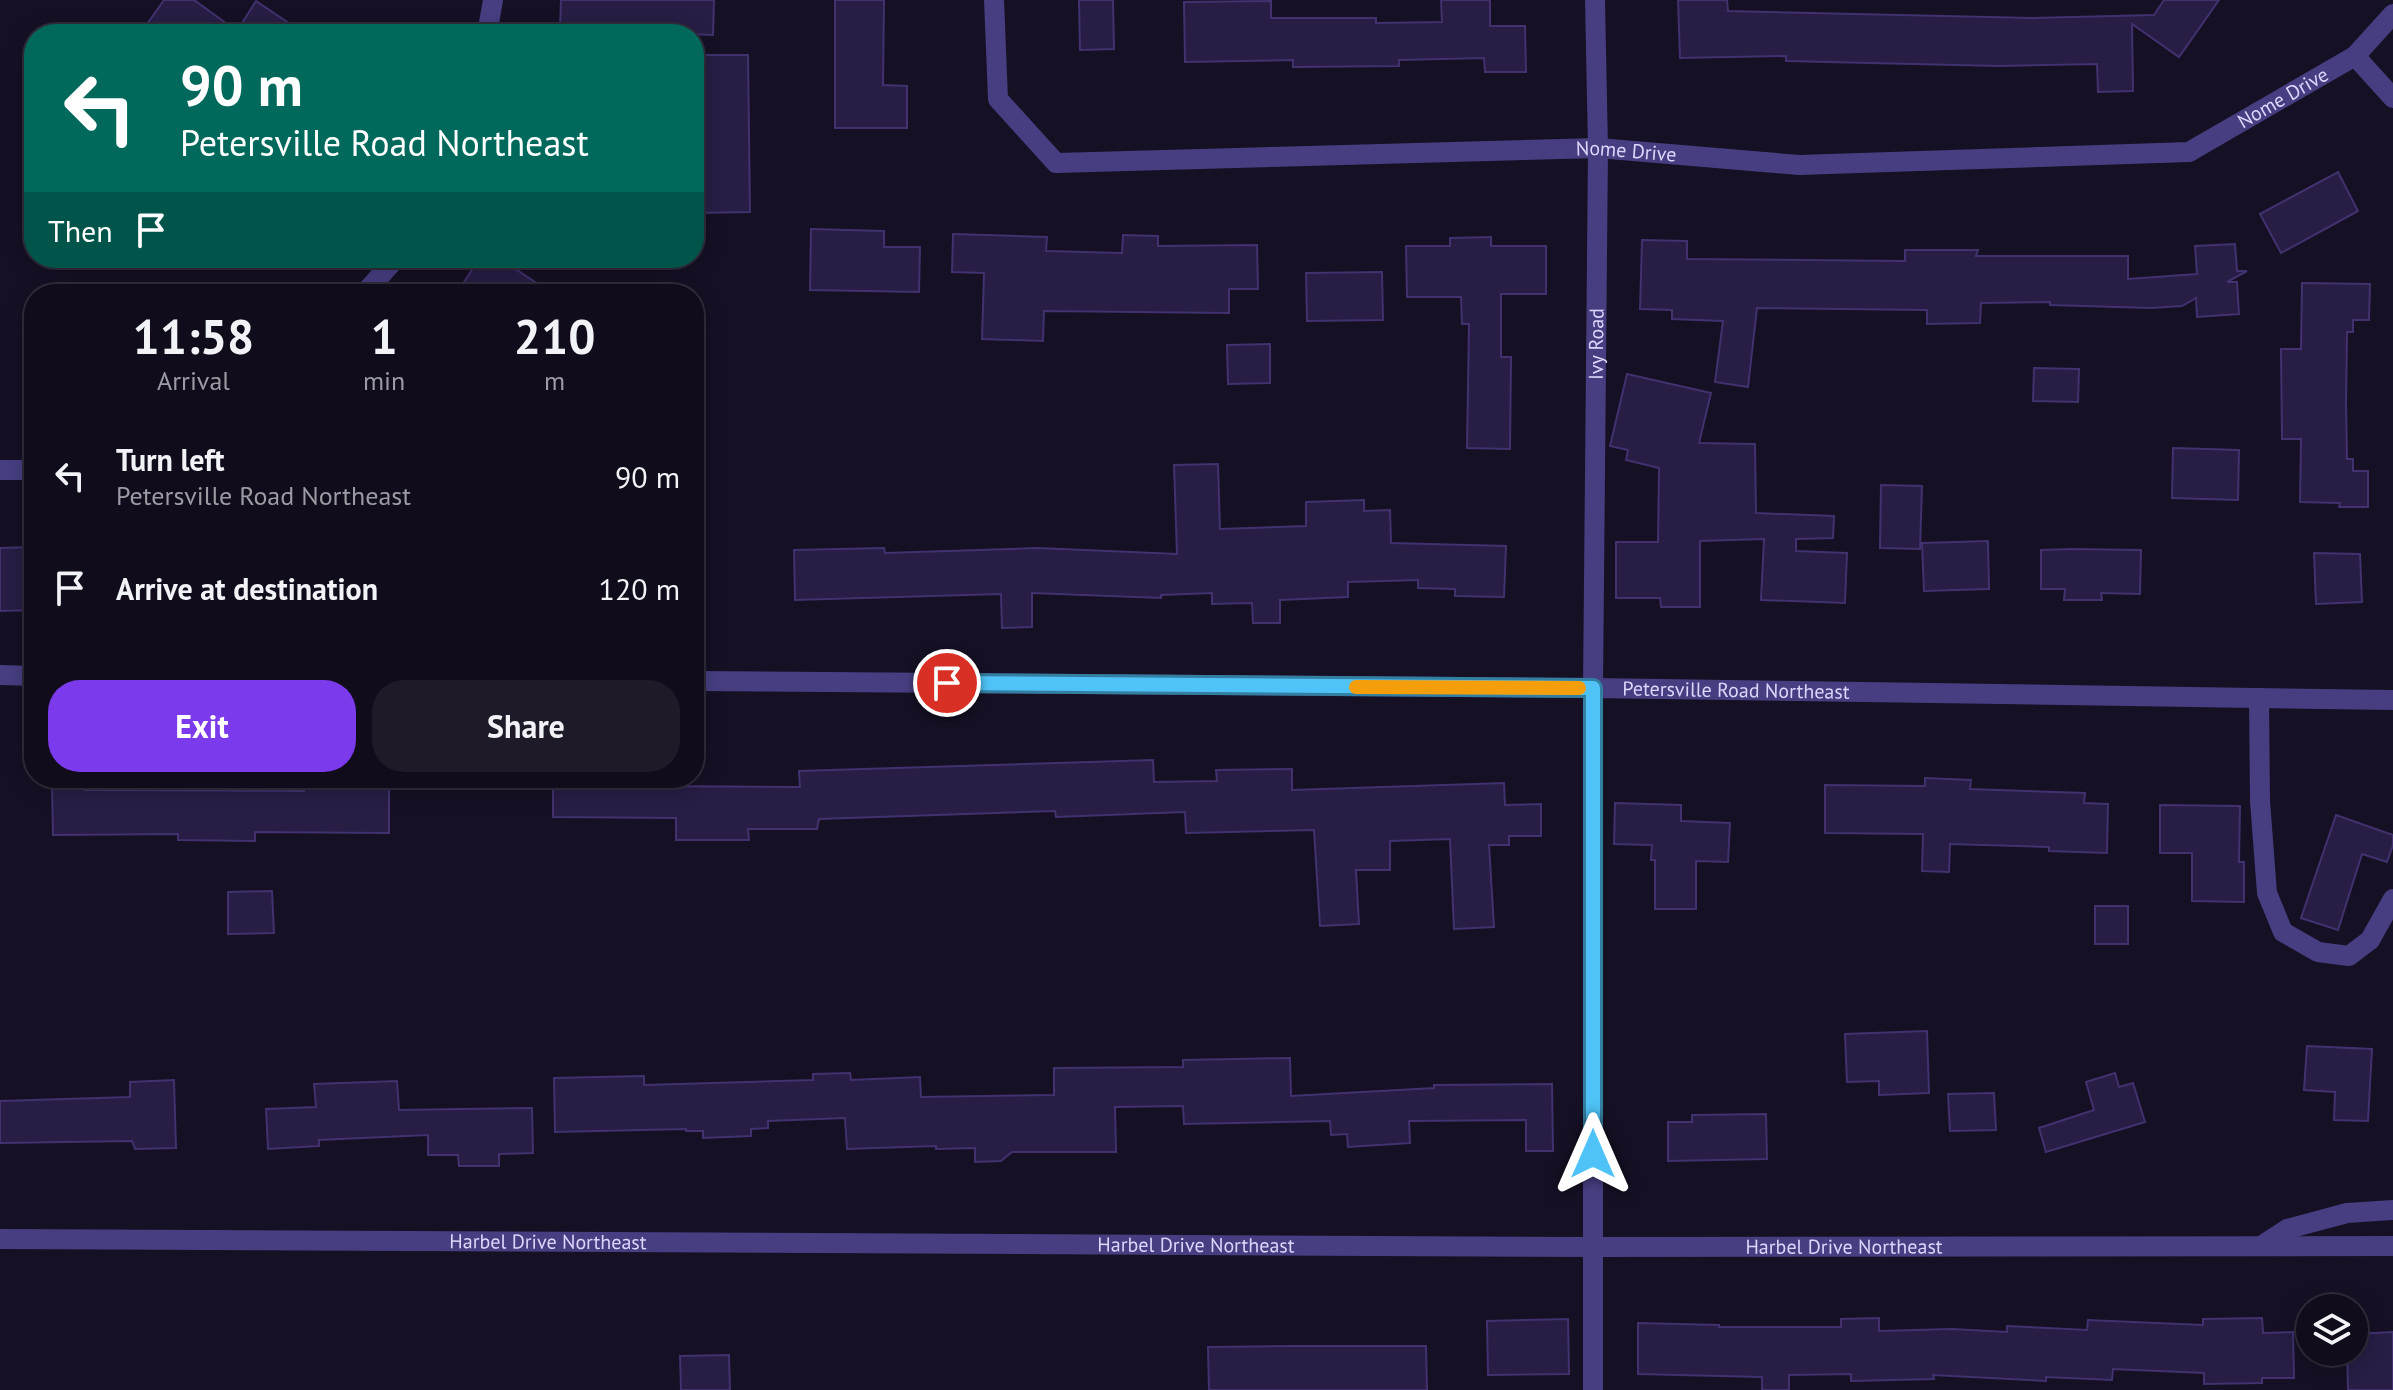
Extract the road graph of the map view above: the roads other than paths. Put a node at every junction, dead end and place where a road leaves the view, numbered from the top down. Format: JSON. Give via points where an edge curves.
{"nodes":[{"id":1,"x":493,"y":0,"type":"edge"},
{"id":2,"x":994,"y":0,"type":"edge"},
{"id":3,"x":1595,"y":0,"type":"edge"},
{"id":4,"x":2393,"y":14,"type":"edge"},
{"id":5,"x":489,"y":24,"type":"edge"},
{"id":6,"x":2355,"y":56,"type":"junction"},
{"id":7,"x":2393,"y":98,"type":"edge"},
{"id":8,"x":1598,"y":148,"type":"junction"},
{"id":9,"x":387,"y":268,"type":"edge"},
{"id":10,"x":373,"y":284,"type":"edge"},
{"id":11,"x":0,"y":470,"type":"edge"},
{"id":12,"x":24,"y":470,"type":"edge"},
{"id":13,"x":0,"y":675,"type":"edge"},
{"id":14,"x":24,"y":676,"type":"edge"},
{"id":15,"x":704,"y":681,"type":"edge"},
{"id":16,"x":1593,"y":688,"type":"junction"},
{"id":17,"x":2259,"y":698,"type":"junction"},
{"id":18,"x":2393,"y":700,"type":"edge"},
{"id":19,"x":2393,"y":899,"type":"edge"},
{"id":20,"x":2393,"y":1210,"type":"edge"},
{"id":21,"x":0,"y":1239,"type":"edge"},
{"id":22,"x":2261,"y":1246,"type":"junction"},
{"id":23,"x":2393,"y":1246,"type":"edge"},
{"id":24,"x":1593,"y":1247,"type":"junction"},
{"id":25,"x":1593,"y":1390,"type":"edge"}],
"edges":[{"from":1,"to":5,"type":"street"},
{"from":2,"to":8,"type":"street","name":"Nome Drive","via":[[998,99],[1056,163]]},
{"from":3,"to":8,"type":"street","name":"Ivy Road"},
{"from":4,"to":6,"type":"street","name":"Nome Drive"},
{"from":6,"to":7,"type":"street"},
{"from":6,"to":8,"type":"street","name":"Nome Drive","via":[[2189,152],[1799,165]]},
{"from":8,"to":16,"type":"street","name":"Ivy Road"},
{"from":9,"to":10,"type":"street"},
{"from":11,"to":12,"type":"street"},
{"from":13,"to":14,"type":"street"},
{"from":15,"to":16,"type":"street","name":"Petersville Road Northeast"},
{"from":16,"to":17,"type":"street","name":"Petersville Road Northeast"},
{"from":16,"to":24,"type":"street","name":"Ivy Road"},
{"from":17,"to":18,"type":"street","name":"Petersville Road Northeast"},
{"from":17,"to":19,"type":"street","via":[[2267,893],[2283,932],[2318,952],[2349,956],[2370,940]]},
{"from":20,"to":22,"type":"street","via":[[2347,1213],[2287,1229]]},
{"from":21,"to":24,"type":"street","name":"Harbel Drive Northeast"},
{"from":22,"to":23,"type":"street","name":"Harbel Drive Northeast"},
{"from":22,"to":24,"type":"street","name":"Harbel Drive Northeast"},
{"from":24,"to":25,"type":"street","name":"Ivy Road"}]}
